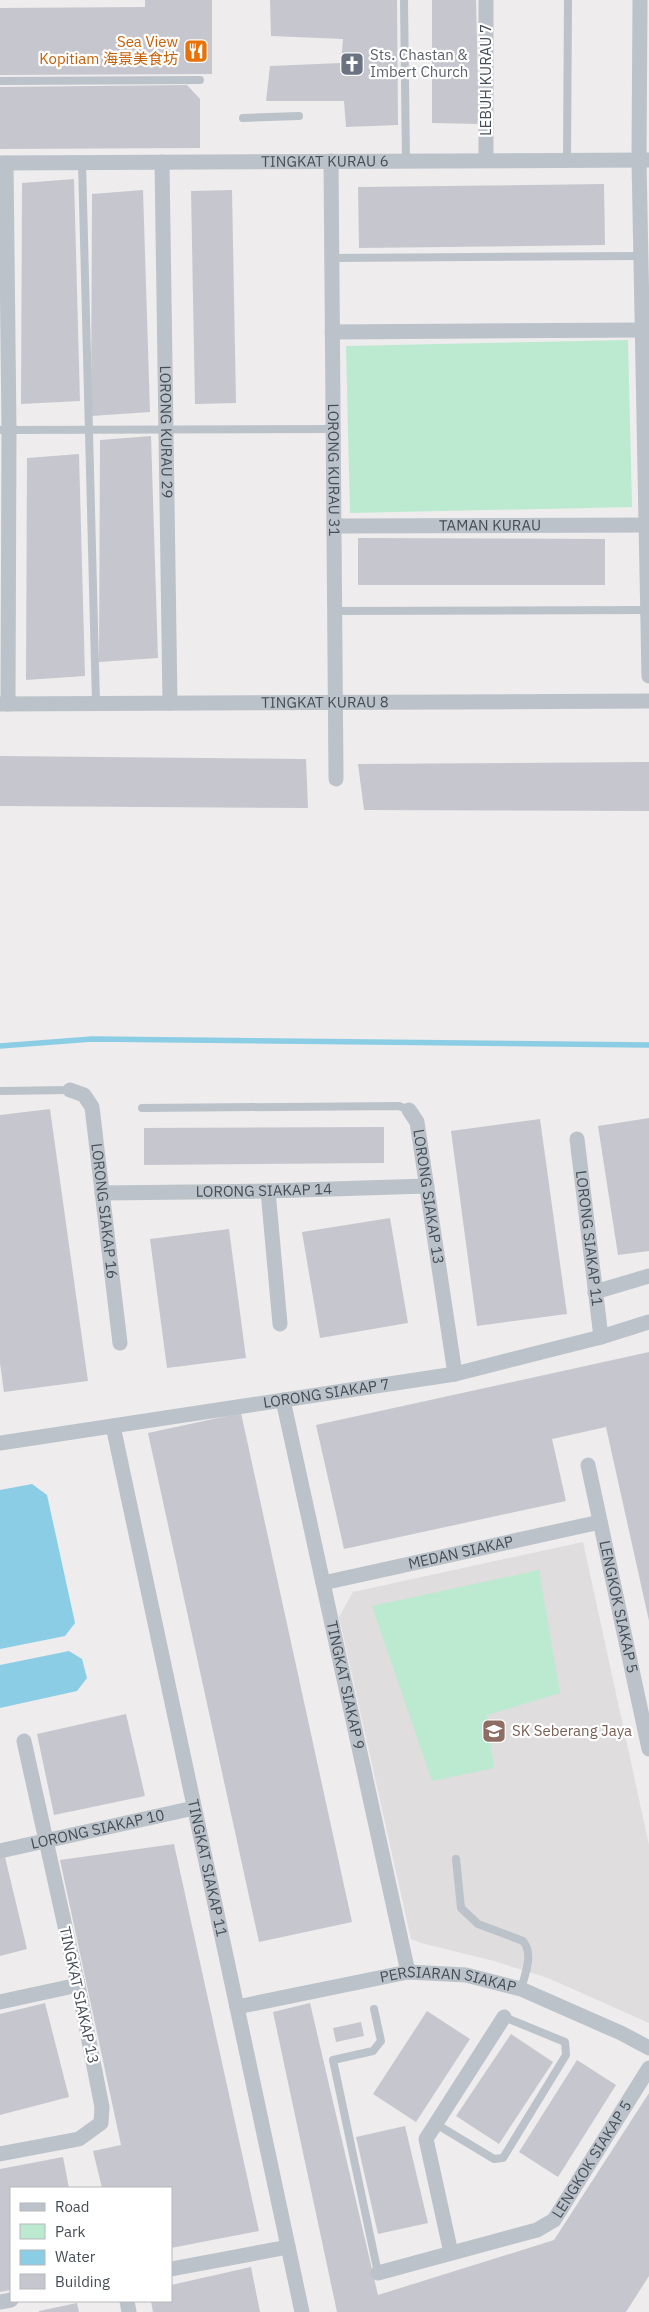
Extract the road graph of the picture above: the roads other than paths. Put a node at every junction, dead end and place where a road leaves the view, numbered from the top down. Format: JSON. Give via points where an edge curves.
{"nodes":[{"id":1,"x":404,"y":0,"type":"edge"},
{"id":2,"x":486,"y":0,"type":"edge"},
{"id":3,"x":568,"y":0,"type":"edge"},
{"id":4,"x":640,"y":0,"type":"edge"},
{"id":5,"x":200,"y":80,"type":"dead end"},
{"id":6,"x":0,"y":81,"type":"edge"},
{"id":7,"x":299,"y":116,"type":"dead end"},
{"id":8,"x":243,"y":118,"type":"dead end"},
{"id":9,"x":486,"y":160,"type":"junction"},
{"id":10,"x":568,"y":160,"type":"junction"},
{"id":11,"x":644,"y":160,"type":"edge"},
{"id":12,"x":331,"y":161,"type":"junction"},
{"id":13,"x":406,"y":161,"type":"junction"},
{"id":14,"x":82,"y":162,"type":"junction"},
{"id":15,"x":162,"y":162,"type":"junction"},
{"id":16,"x":3,"y":163,"type":"edge"},
{"id":17,"x":640,"y":256,"type":"junction"},
{"id":18,"x":332,"y":258,"type":"junction"},
{"id":19,"x":642,"y":330,"type":"junction"},
{"id":20,"x":332,"y":332,"type":"junction"},
{"id":21,"x":646,"y":428,"type":"edge"},
{"id":22,"x":333,"y":429,"type":"junction"},
{"id":23,"x":5,"y":430,"type":"edge"},
{"id":24,"x":88,"y":430,"type":"junction"},
{"id":25,"x":166,"y":430,"type":"junction"},
{"id":26,"x":646,"y":525,"type":"junction"},
{"id":27,"x":334,"y":526,"type":"junction"},
{"id":28,"x":648,"y":610,"type":"junction"},
{"id":29,"x":335,"y":611,"type":"junction"},
{"id":30,"x":649,"y":676,"type":"edge"},
{"id":31,"x":649,"y":701,"type":"edge"},
{"id":32,"x":336,"y":702,"type":"junction"},
{"id":33,"x":170,"y":703,"type":"junction"},
{"id":34,"x":4,"y":704,"type":"edge"},
{"id":35,"x":96,"y":704,"type":"junction"},
{"id":36,"x":336,"y":779,"type":"dead end"},
{"id":37,"x":70,"y":1090,"type":"joint"},
{"id":38,"x":0,"y":1091,"type":"edge"},
{"id":39,"x":142,"y":1108,"type":"dead end"},
{"id":40,"x":409,"y":1110,"type":"joint"},
{"id":41,"x":578,"y":1140,"type":"dead end"},
{"id":42,"x":427,"y":1186,"type":"junction"},
{"id":43,"x":268,"y":1191,"type":"junction"},
{"id":44,"x":102,"y":1193,"type":"junction"},
{"id":45,"x":649,"y":1276,"type":"edge"},
{"id":46,"x":595,"y":1292,"type":"junction"},
{"id":47,"x":649,"y":1322,"type":"edge"},
{"id":48,"x":280,"y":1324,"type":"dead end"},
{"id":49,"x":601,"y":1337,"type":"junction"},
{"id":50,"x":120,"y":1343,"type":"dead end"},
{"id":51,"x":455,"y":1374,"type":"junction"},
{"id":52,"x":283,"y":1400,"type":"junction"},
{"id":53,"x":113,"y":1426,"type":"junction"},
{"id":54,"x":0,"y":1443,"type":"edge"},
{"id":55,"x":588,"y":1465,"type":"dead end"},
{"id":56,"x":600,"y":1522,"type":"junction"},
{"id":57,"x":322,"y":1583,"type":"junction"},
{"id":58,"x":24,"y":1741,"type":"dead end"},
{"id":59,"x":649,"y":1749,"type":"edge"},
{"id":60,"x":194,"y":1808,"type":"junction"},
{"id":61,"x":45,"y":1842,"type":"junction"},
{"id":62,"x":0,"y":1851,"type":"edge"},
{"id":63,"x":456,"y":1859,"type":"dead end"},
{"id":64,"x":408,"y":1972,"type":"junction"},
{"id":65,"x":78,"y":1985,"type":"junction"},
{"id":66,"x":521,"y":1989,"type":"junction"},
{"id":67,"x":0,"y":2002,"type":"edge"},
{"id":68,"x":237,"y":2008,"type":"junction"},
{"id":69,"x":374,"y":2009,"type":"dead end"},
{"id":70,"x":504,"y":2017,"type":"joint"},
{"id":71,"x":648,"y":2044,"type":"edge"},
{"id":72,"x":649,"y":2068,"type":"edge"},
{"id":73,"x":436,"y":2124,"type":"junction"},
{"id":74,"x":0,"y":2154,"type":"edge"},
{"id":75,"x":288,"y":2246,"type":"junction"},
{"id":76,"x":451,"y":2253,"type":"junction"},
{"id":77,"x":172,"y":2269,"type":"edge"},
{"id":78,"x":378,"y":2272,"type":"joint"},
{"id":79,"x":302,"y":2312,"type":"edge"}],
"edges":[{"from":1,"to":13,"type":"lane"},
{"from":2,"to":9,"type":"street","name":"LEBUH KURAU 7"},
{"from":3,"to":10,"type":"lane"},
{"from":4,"to":11,"type":"street"},
{"from":5,"to":6,"type":"lane"},
{"from":7,"to":8,"type":"lane"},
{"from":9,"to":10,"type":"street","name":"TINGKAT KURAU 6"},
{"from":9,"to":13,"type":"street","name":"TINGKAT KURAU 6"},
{"from":10,"to":11,"type":"street","name":"TINGKAT KURAU 6"},
{"from":11,"to":17,"type":"street"},
{"from":12,"to":13,"type":"street","name":"TINGKAT KURAU 6"},
{"from":12,"to":15,"type":"street","name":"TINGKAT KURAU 6"},
{"from":12,"to":18,"type":"street","name":"LORONG KURAU 31"},
{"from":14,"to":15,"type":"street","name":"TINGKAT KURAU 6"},
{"from":14,"to":16,"type":"street","name":"TINGKAT KURAU 6"},
{"from":14,"to":24,"type":"lane"},
{"from":15,"to":25,"type":"street","name":"LORONG KURAU 29"},
{"from":16,"to":23,"type":"street"},
{"from":17,"to":18,"type":"lane"},
{"from":17,"to":19,"type":"street"},
{"from":18,"to":20,"type":"street","name":"LORONG KURAU 31"},
{"from":19,"to":20,"type":"street"},
{"from":19,"to":21,"type":"street"},
{"from":20,"to":22,"type":"street","name":"LORONG KURAU 31"},
{"from":21,"to":26,"type":"street"},
{"from":22,"to":25,"type":"lane"},
{"from":22,"to":27,"type":"street","name":"LORONG KURAU 31"},
{"from":23,"to":24,"type":"lane"},
{"from":23,"to":34,"type":"street"},
{"from":24,"to":25,"type":"lane"},
{"from":24,"to":35,"type":"lane"},
{"from":25,"to":33,"type":"street","name":"LORONG KURAU 29"},
{"from":26,"to":27,"type":"street","name":"TAMAN KURAU"},
{"from":26,"to":28,"type":"street"},
{"from":27,"to":29,"type":"street","name":"LORONG KURAU 31"},
{"from":28,"to":29,"type":"lane"},
{"from":28,"to":30,"type":"street"},
{"from":29,"to":32,"type":"street","name":"LORONG KURAU 31"},
{"from":31,"to":32,"type":"street","name":"TINGKAT KURAU 8"},
{"from":32,"to":33,"type":"street","name":"TINGKAT KURAU 8"},
{"from":32,"to":36,"type":"street","name":"LORONG KURAU 31"},
{"from":33,"to":35,"type":"street","name":"TINGKAT KURAU 8"},
{"from":34,"to":35,"type":"street","name":"TINGKAT KURAU 8"},
{"from":37,"to":38,"type":"lane"},
{"from":37,"to":44,"type":"street","name":"LORONG SIAKAP 16","via":[[84,1095],[92,1107]]},
{"from":39,"to":40,"type":"lane","name":"LORONG SIAKAP 13","via":[[399,1106]]},
{"from":40,"to":42,"type":"street","name":"LORONG SIAKAP 13","via":[[416,1122]]},
{"from":41,"to":46,"type":"street","name":"LORONG SIAKAP 11"},
{"from":42,"to":43,"type":"street","name":"LORONG SIAKAP 14"},
{"from":42,"to":51,"type":"street","name":"LORONG SIAKAP 13"},
{"from":43,"to":44,"type":"street","name":"LORONG SIAKAP 14"},
{"from":43,"to":48,"type":"street"},
{"from":44,"to":50,"type":"street","name":"LORONG SIAKAP 16"},
{"from":45,"to":46,"type":"street"},
{"from":46,"to":49,"type":"street","name":"LORONG SIAKAP 11"},
{"from":47,"to":49,"type":"street","name":"LORONG SIAKAP 7"},
{"from":49,"to":51,"type":"street","name":"LORONG SIAKAP 7"},
{"from":51,"to":52,"type":"street","name":"LORONG SIAKAP 7"},
{"from":52,"to":53,"type":"street","name":"LORONG SIAKAP 7"},
{"from":52,"to":57,"type":"street","name":"TINGKAT SIAKAP 9"},
{"from":53,"to":54,"type":"street","name":"LORONG SIAKAP 7"},
{"from":53,"to":60,"type":"street","name":"TINGKAT SIAKAP 11"},
{"from":55,"to":56,"type":"street","name":"LENGKOK SIAKAP 5"},
{"from":56,"to":57,"type":"street","name":"MEDAN SIAKAP"},
{"from":56,"to":59,"type":"street","name":"LENGKOK SIAKAP 5"},
{"from":57,"to":64,"type":"street","name":"TINGKAT SIAKAP 9"},
{"from":58,"to":61,"type":"street","name":"TINGKAT SIAKAP 13"},
{"from":60,"to":61,"type":"street","name":"LORONG SIAKAP 10"},
{"from":60,"to":68,"type":"street","name":"TINGKAT SIAKAP 11"},
{"from":61,"to":62,"type":"street","name":"LORONG SIAKAP 10"},
{"from":61,"to":65,"type":"street","name":"TINGKAT SIAKAP 13"},
{"from":63,"to":66,"type":"lane","via":[[461,1908],[478,1924],[524,1941],[528,1946]]},
{"from":64,"to":66,"type":"street","name":"PERSIARAN SIAKAP","via":[[466,1975]]},
{"from":64,"to":68,"type":"street","name":"PERSIARAN SIAKAP"},
{"from":65,"to":67,"type":"street"},
{"from":65,"to":74,"type":"street","name":"TINGKAT SIAKAP 13","via":[[102,2107],[101,2123],[79,2139]]},
{"from":66,"to":71,"type":"street","name":"PERSIARAN SIAKAP"},
{"from":68,"to":75,"type":"street","name":"TINGKAT SIAKAP 11"},
{"from":69,"to":78,"type":"lane","via":[[381,2041],[373,2051],[334,2060]]},
{"from":70,"to":73,"type":"street"},
{"from":70,"to":73,"type":"lane","via":[[565,2042],[566,2055],[503,2158],[494,2159]]},
{"from":72,"to":76,"type":"street","name":"LENGKOK SIAKAP 5","via":[[554,2220],[538,2230]]},
{"from":73,"to":76,"type":"street","via":[[426,2139]]},
{"from":75,"to":77,"type":"street"},
{"from":75,"to":79,"type":"street","name":"TINGKAT SIAKAP 11"},
{"from":76,"to":78,"type":"street","name":"LENGKOK SIAKAP 5"}]}
